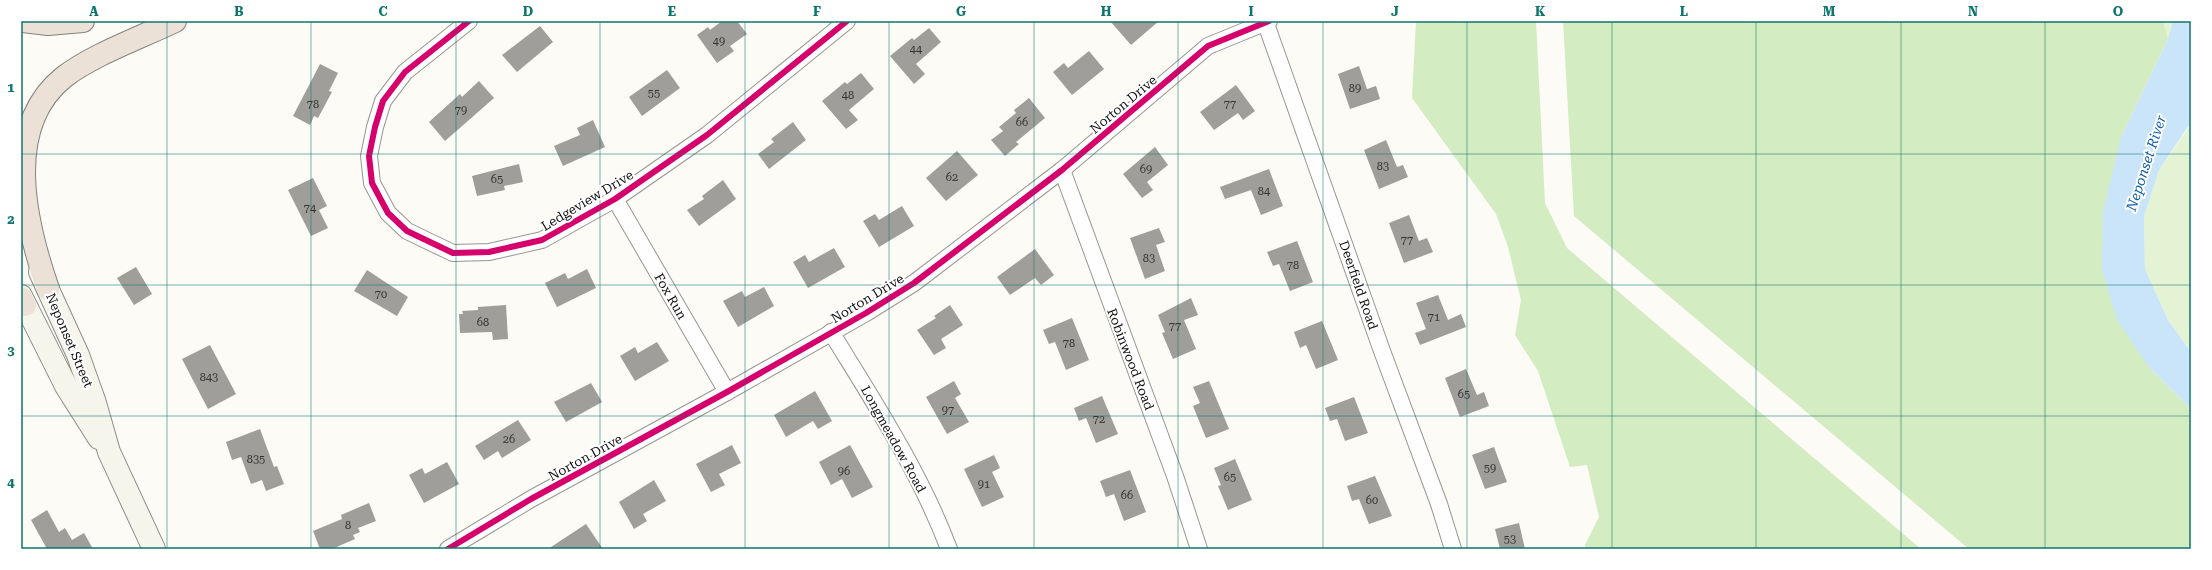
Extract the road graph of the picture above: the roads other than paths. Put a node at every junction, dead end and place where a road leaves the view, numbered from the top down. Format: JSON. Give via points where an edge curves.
{"nodes":[{"id":1,"x":23,"y":21,"type":"edge"},
{"id":2,"x":84,"y":21,"type":"edge"},
{"id":3,"x":175,"y":21,"type":"edge"},
{"id":4,"x":469,"y":21,"type":"edge"},
{"id":5,"x":847,"y":21,"type":"edge"},
{"id":6,"x":1265,"y":21,"type":"edge"},
{"id":7,"x":1269,"y":21,"type":"edge"},
{"id":8,"x":1062,"y":170,"type":"junction"},
{"id":9,"x":615,"y":199,"type":"junction"},
{"id":10,"x":21,"y":231,"type":"edge"},
{"id":11,"x":48,"y":289,"type":"junction"},
{"id":12,"x":22,"y":300,"type":"edge"},
{"id":13,"x":831,"y":332,"type":"junction"},
{"id":14,"x":727,"y":392,"type":"junction"},
{"id":15,"x":109,"y":452,"type":"junction"},
{"id":16,"x":154,"y":549,"type":"edge"},
{"id":17,"x":448,"y":549,"type":"edge"},
{"id":18,"x":949,"y":549,"type":"edge"},
{"id":19,"x":1199,"y":549,"type":"edge"},
{"id":20,"x":1452,"y":549,"type":"edge"}],
"edges":[{"from":1,"to":2,"type":"highway","via":[[55,24]]},
{"from":3,"to":11,"type":"highway","via":[[71,72],[52,88],[37,111],[26,145],[24,196],[34,243]]},
{"from":4,"to":9,"type":"street","name":"Ledgeview Drive","via":[[405,72],[383,101],[369,156],[372,184],[388,213],[407,231],[453,253],[489,252],[542,240]]},
{"from":5,"to":9,"type":"street","name":"Ledgeview Drive","via":[[707,135]]},
{"from":6,"to":7,"type":"street"},
{"from":6,"to":8,"type":"street","name":"Norton Drive","via":[[1208,46]]},
{"from":6,"to":20,"type":"street","name":"Deerfield Road","via":[[1379,344],[1439,504]]},
{"from":8,"to":13,"type":"street","name":"Norton Drive","via":[[914,283]]},
{"from":8,"to":19,"type":"street","name":"Robinwood Road","via":[[1175,476]]},
{"from":9,"to":14,"type":"street","name":"Fox Run"},
{"from":10,"to":11,"type":"main road","name":"Neponset Street"},
{"from":11,"to":15,"type":"main road","name":"Neponset Street","via":[[87,379]]},
{"from":12,"to":15,"type":"main road","name":"Neponset Street","via":[[66,386]]},
{"from":13,"to":14,"type":"street","name":"Norton Drive"},
{"from":13,"to":18,"type":"street","name":"Longmeadow Road","via":[[897,438],[938,520]]},
{"from":14,"to":17,"type":"street","name":"Norton Drive","via":[[531,499]]},
{"from":15,"to":16,"type":"main road","name":"Neponset Street"}]}
